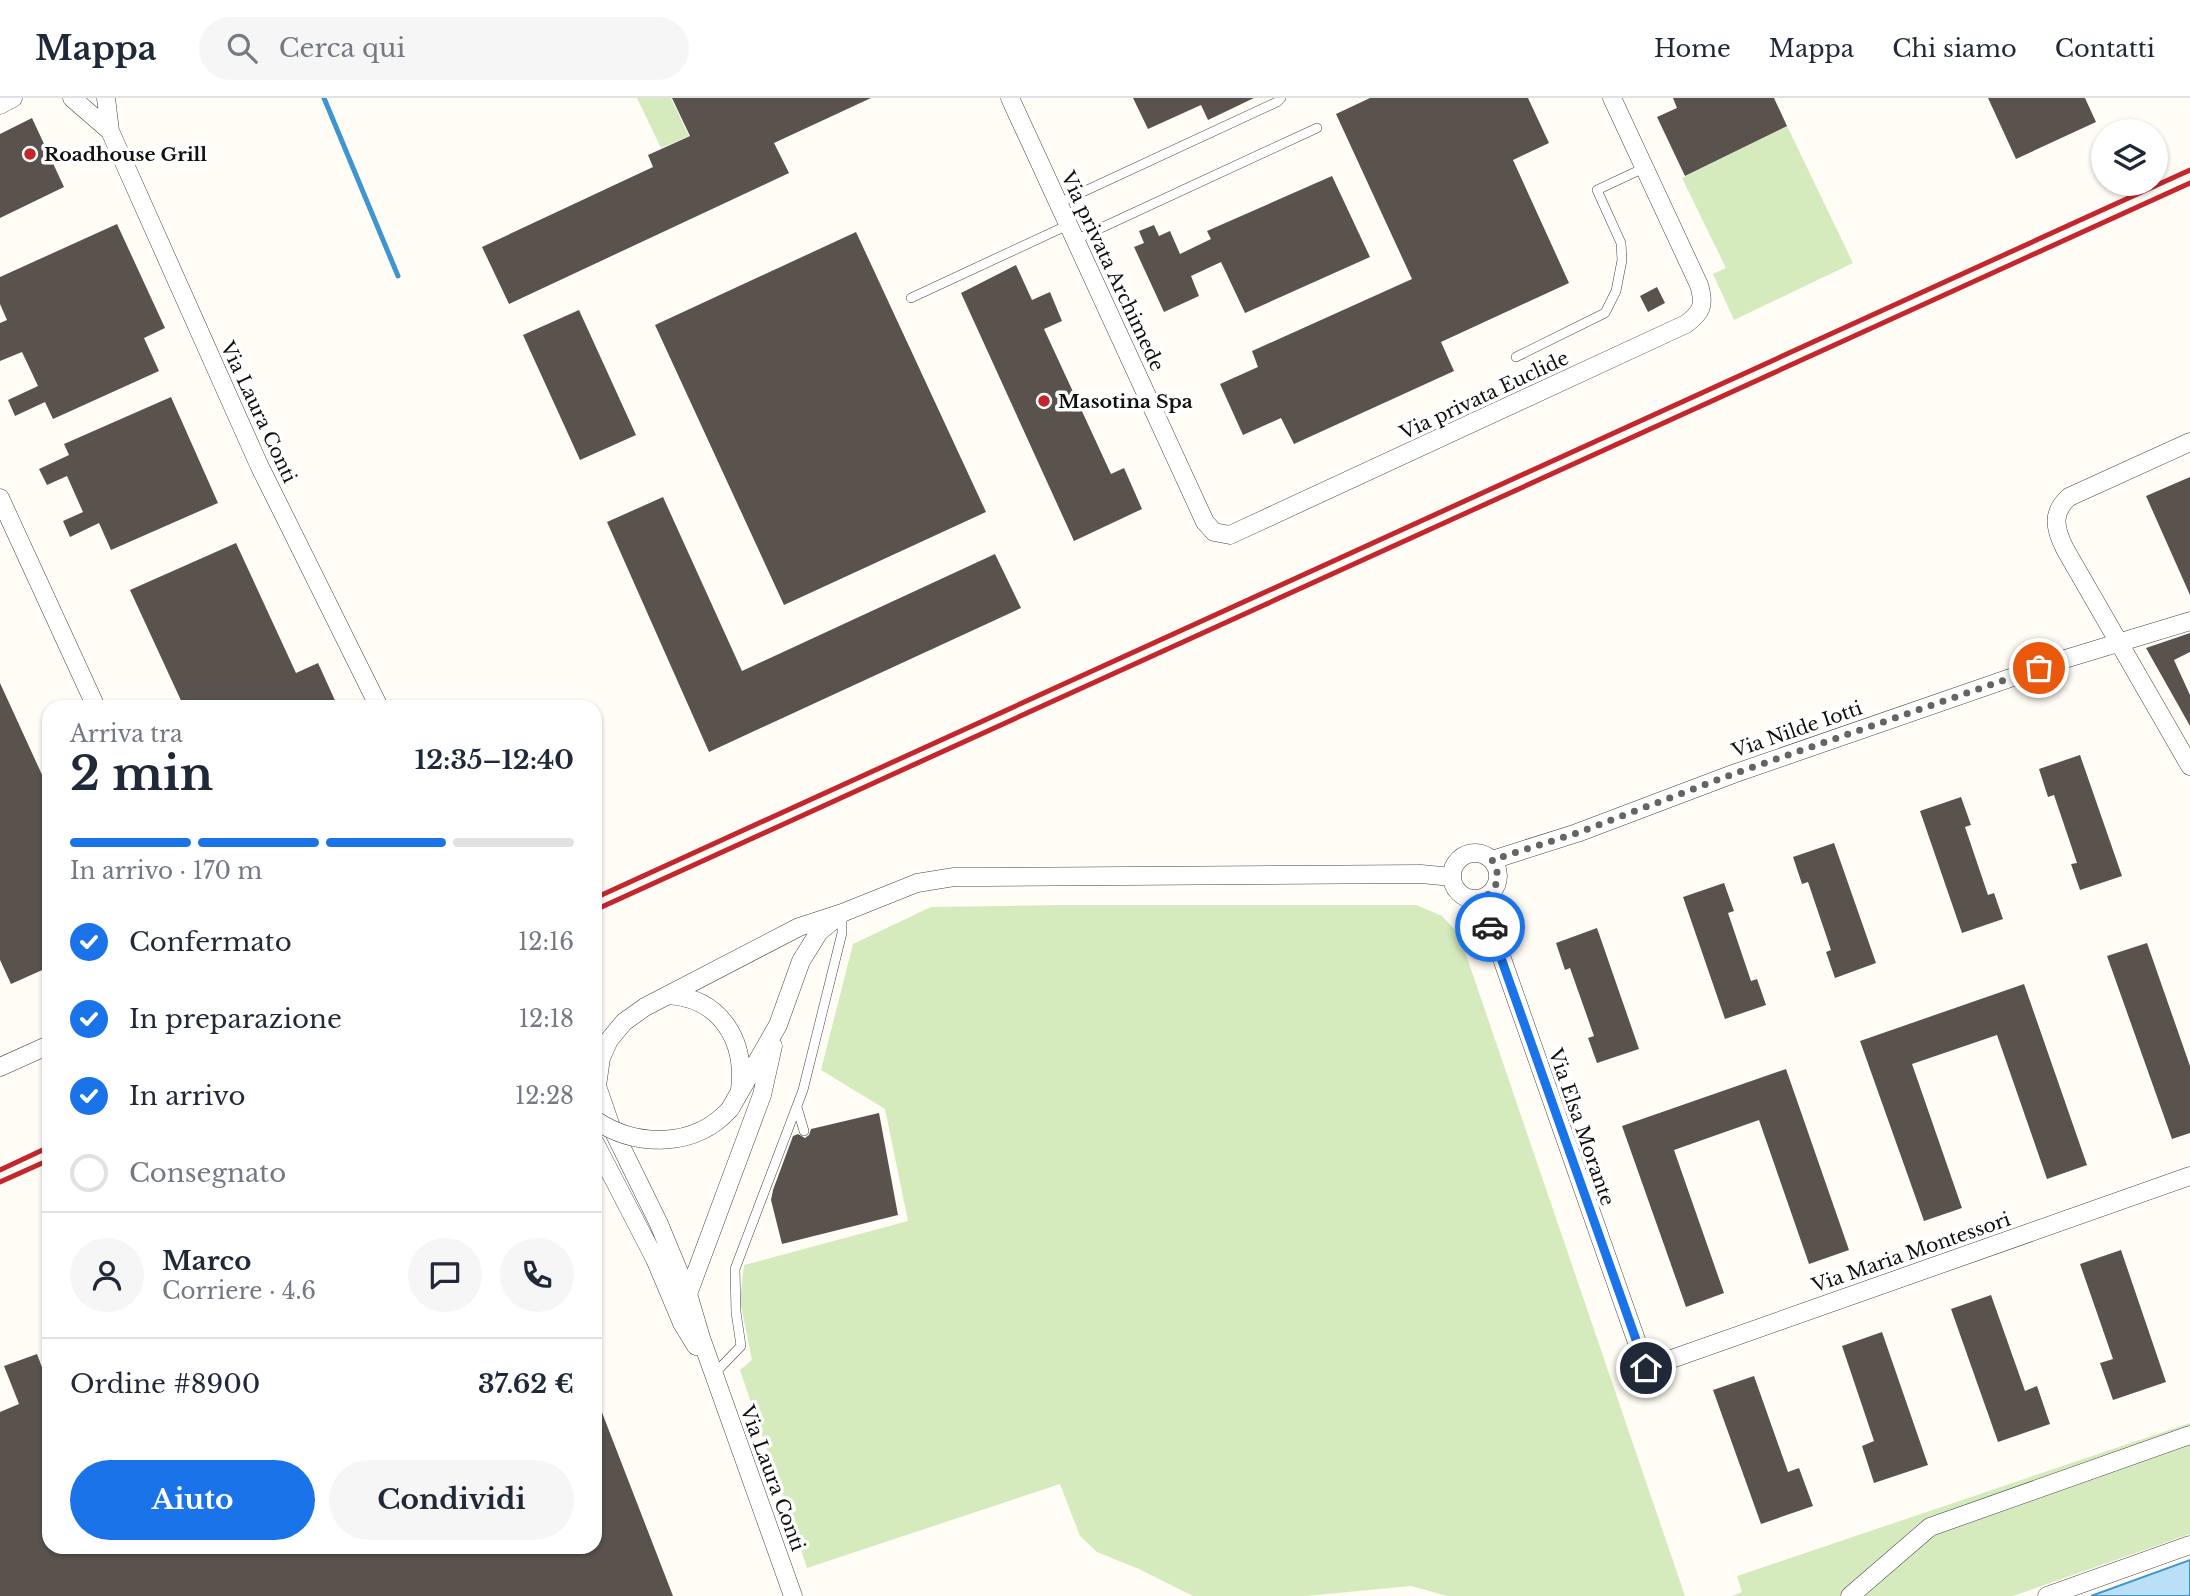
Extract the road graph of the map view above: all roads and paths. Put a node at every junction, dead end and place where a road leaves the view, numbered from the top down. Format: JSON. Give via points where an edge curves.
{"nodes":[{"id":1,"x":13,"y":98,"type":"edge"},
{"id":2,"x":72,"y":98,"type":"edge"},
{"id":3,"x":106,"y":98,"type":"edge"},
{"id":4,"x":1010,"y":98,"type":"edge"},
{"id":5,"x":1281,"y":98,"type":"edge"},
{"id":6,"x":1612,"y":98,"type":"edge"},
{"id":7,"x":0,"y":105,"type":"edge"},
{"id":8,"x":1317,"y":128,"type":"dead end"},
{"id":9,"x":110,"y":131,"type":"junction"},
{"id":10,"x":1644,"y":168,"type":"junction"},
{"id":11,"x":1059,"y":203,"type":"junction"},
{"id":12,"x":1072,"y":233,"type":"junction"},
{"id":13,"x":911,"y":298,"type":"dead end"},
{"id":14,"x":1516,"y":356,"type":"dead end"},
{"id":15,"x":2190,"y":442,"type":"edge"},
{"id":16,"x":0,"y":498,"type":"edge"},
{"id":17,"x":1258,"y":524,"type":"joint"},
{"id":18,"x":2190,"y":621,"type":"edge"},
{"id":19,"x":2118,"y":642,"type":"junction"},
{"id":20,"x":93,"y":700,"type":"edge"},
{"id":21,"x":376,"y":700,"type":"edge"},
{"id":22,"x":2190,"y":766,"type":"edge"},
{"id":23,"x":1492,"y":860,"type":"junction"},
{"id":24,"x":1452,"y":877,"type":"junction"},
{"id":25,"x":1481,"y":899,"type":"junction"},
{"id":26,"x":842,"y":913,"type":"junction"},
{"id":27,"x":668,"y":995,"type":"junction"},
{"id":28,"x":778,"y":1025,"type":"junction"},
{"id":29,"x":42,"y":1048,"type":"edge"},
{"id":30,"x":602,"y":1057,"type":"edge"},
{"id":31,"x":0,"y":1067,"type":"edge"},
{"id":32,"x":602,"y":1096,"type":"edge"},
{"id":33,"x":734,"y":1102,"type":"junction"},
{"id":34,"x":797,"y":1107,"type":"junction"},
{"id":35,"x":602,"y":1123,"type":"edge"},
{"id":36,"x":804,"y":1131,"type":"dead end"},
{"id":37,"x":602,"y":1157,"type":"edge"},
{"id":38,"x":2190,"y":1176,"type":"edge"},
{"id":39,"x":688,"y":1294,"type":"junction"},
{"id":40,"x":1646,"y":1368,"type":"joint"},
{"id":41,"x":714,"y":1374,"type":"junction"},
{"id":42,"x":2190,"y":1435,"type":"edge"},
{"id":43,"x":2190,"y":1545,"type":"edge"},
{"id":44,"x":793,"y":1596,"type":"edge"},
{"id":45,"x":1850,"y":1596,"type":"edge"},
{"id":46,"x":2047,"y":1596,"type":"edge"}],
"edges":[{"from":1,"to":7,"type":"street"},
{"from":2,"to":9,"type":"street","name":"Via Laura Conti"},
{"from":3,"to":9,"type":"street","name":"Via Laura Conti"},
{"from":4,"to":11,"type":"street","name":"Via privata Archimede"},
{"from":5,"to":11,"type":"lane"},
{"from":6,"to":10,"type":"street"},
{"from":8,"to":12,"type":"lane"},
{"from":9,"to":21,"type":"street","name":"Via Laura Conti","via":[[259,464]]},
{"from":10,"to":14,"type":"lane","via":[[1597,190],[1621,243],[1620,276],[1605,313]]},
{"from":10,"to":17,"type":"street","name":"Via privata Euclide","via":[[1699,285],[1703,305],[1699,314]]},
{"from":11,"to":12,"type":"street","name":"Via privata Archimede"},
{"from":12,"to":13,"type":"lane"},
{"from":12,"to":17,"type":"street","name":"Via privata Archimede","via":[[1205,522],[1214,533],[1230,535]]},
{"from":15,"to":19,"type":"street","via":[[2069,497],[2057,512],[2061,540]]},
{"from":16,"to":20,"type":"street"},
{"from":18,"to":19,"type":"street","name":"Via Nilde Iotti"},
{"from":19,"to":22,"type":"street"},
{"from":19,"to":23,"type":"street","name":"Via Nilde Iotti"},
{"from":23,"to":24,"type":"street","via":[[1478,853],[1463,857]]},
{"from":23,"to":25,"type":"street","via":[[1497,868],[1496,887]]},
{"from":24,"to":25,"type":"street","via":[[1461,895]]},
{"from":24,"to":26,"type":"street","via":[[954,877],[917,883]]},
{"from":25,"to":40,"type":"street","name":"Via Elsa Morante"},
{"from":26,"to":27,"type":"street","via":[[799,927]]},
{"from":26,"to":28,"type":"street","via":[[808,946]]},
{"from":26,"to":34,"type":"lane","via":[[842,933]]},
{"from":27,"to":30,"type":"street","via":[[645,1006],[616,1030]]},
{"from":27,"to":33,"type":"street","via":[[700,1002],[727,1025],[739,1055],[741,1078]]},
{"from":28,"to":33,"type":"street"},
{"from":28,"to":39,"type":"street","via":[[762,1095]]},
{"from":29,"to":31,"type":"street"},
{"from":32,"to":39,"type":"street","via":[[610,1124]]},
{"from":33,"to":35,"type":"street","bridge":true,"via":[[704,1131],[684,1139],[652,1140]]},
{"from":34,"to":36,"type":"lane"},
{"from":34,"to":41,"type":"lane","via":[[735,1269],[741,1346]]},
{"from":37,"to":41,"type":"street","via":[[655,1259],[682,1324]]},
{"from":38,"to":40,"type":"street","name":"Via Maria Montessori"},
{"from":39,"to":41,"type":"street"},
{"from":41,"to":44,"type":"street","name":"Via Laura Conti"},
{"from":42,"to":45,"type":"street","via":[[1930,1527]]},
{"from":43,"to":46,"type":"street"}]}
